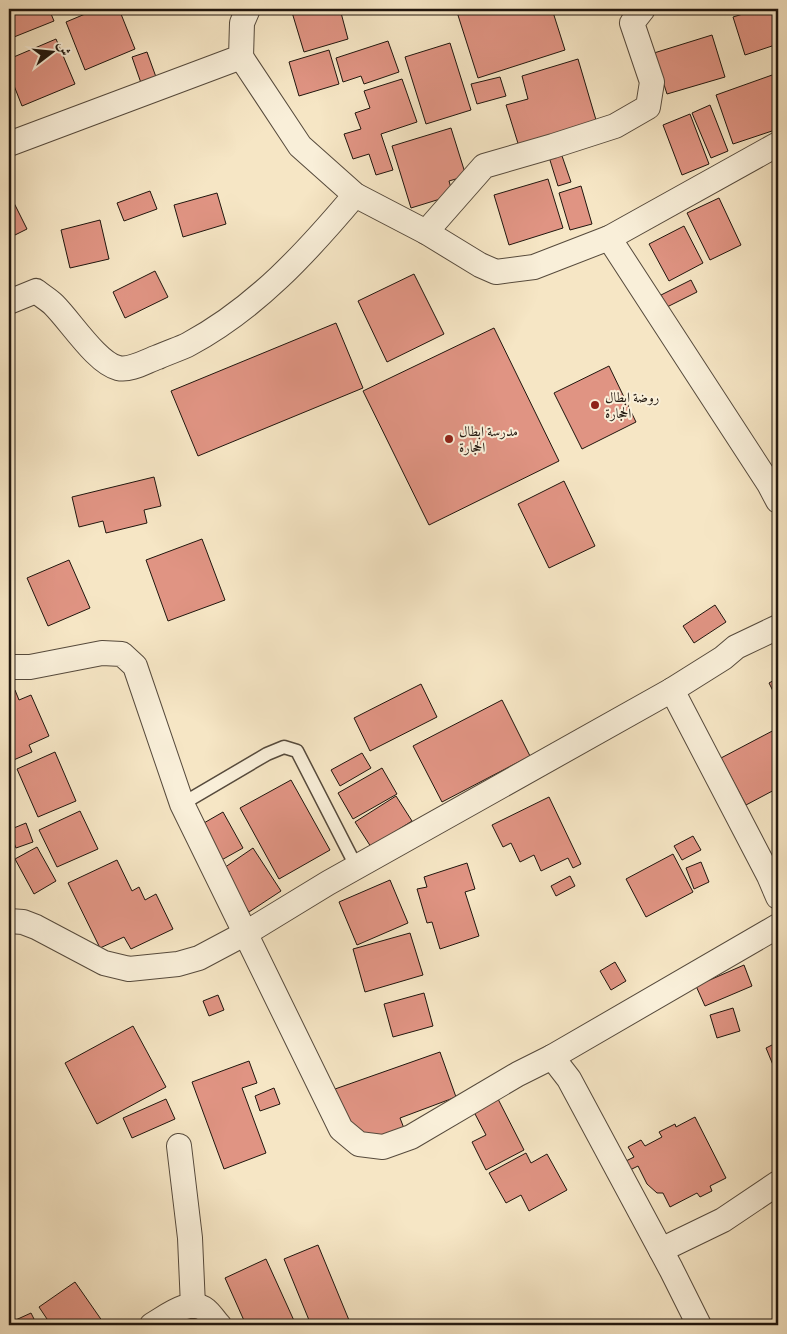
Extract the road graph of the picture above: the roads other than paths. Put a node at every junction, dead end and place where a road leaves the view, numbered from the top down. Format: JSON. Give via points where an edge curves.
{"nodes":[{"id":1,"x":248,"y":9,"type":"edge"},
{"id":2,"x":643,"y":9,"type":"edge"},
{"id":3,"x":240,"y":57,"type":"junction"},
{"id":4,"x":10,"y":140,"type":"edge"},
{"id":5,"x":778,"y":144,"type":"edge"},
{"id":6,"x":355,"y":195,"type":"junction"},
{"id":7,"x":426,"y":232,"type":"junction"},
{"id":8,"x":609,"y":238,"type":"junction"},
{"id":9,"x":9,"y":302,"type":"edge"},
{"id":10,"x":778,"y":501,"type":"edge"},
{"id":11,"x":778,"y":627,"type":"edge"},
{"id":12,"x":9,"y":667,"type":"edge"},
{"id":13,"x":672,"y":690,"type":"junction"},
{"id":14,"x":182,"y":804,"type":"junction"},
{"id":15,"x":357,"y":868,"type":"junction"},
{"id":16,"x":778,"y":897,"type":"edge"},
{"id":17,"x":9,"y":920,"type":"edge"},
{"id":18,"x":778,"y":926,"type":"edge"},
{"id":19,"x":246,"y":933,"type":"junction"},
{"id":20,"x":552,"y":1057,"type":"junction"},
{"id":21,"x":179,"y":1146,"type":"dead end"},
{"id":22,"x":778,"y":1183,"type":"edge"},
{"id":23,"x":661,"y":1250,"type":"junction"},
{"id":24,"x":193,"y":1306,"type":"junction"},
{"id":25,"x":152,"y":1325,"type":"edge"},
{"id":26,"x":219,"y":1325,"type":"edge"},
{"id":27,"x":698,"y":1325,"type":"edge"}],
"edges":[{"from":1,"to":3,"type":"street","via":[[242,23]]},
{"from":2,"to":7,"type":"street","via":[[632,23],[652,82],[648,107],[615,126],[484,166]]},
{"from":3,"to":4,"type":"street"},
{"from":3,"to":6,"type":"street","via":[[300,146]]},
{"from":5,"to":8,"type":"street"},
{"from":6,"to":7,"type":"street"},
{"from":6,"to":9,"type":"street","via":[[329,227],[269,288],[240,312],[189,344],[133,367],[120,369],[107,364],[53,304],[36,291]]},
{"from":7,"to":8,"type":"street","via":[[496,272],[534,267]]},
{"from":8,"to":10,"type":"street"},
{"from":11,"to":13,"type":"street","via":[[736,647]]},
{"from":12,"to":14,"type":"street","via":[[30,667],[102,653],[122,654],[135,666]]},
{"from":13,"to":15,"type":"street"},
{"from":13,"to":16,"type":"street"},
{"from":14,"to":15,"type":"lane","via":[[267,754],[284,748],[296,751]]},
{"from":14,"to":19,"type":"street"},
{"from":15,"to":19,"type":"street"},
{"from":17,"to":19,"type":"street","via":[[36,927],[104,963],[129,969],[178,964],[199,958]]},
{"from":18,"to":20,"type":"street"},
{"from":19,"to":20,"type":"street","via":[[341,1129],[359,1144],[383,1146],[411,1137]]},
{"from":20,"to":23,"type":"street","via":[[568,1079]]},
{"from":21,"to":24,"type":"street","via":[[190,1238]]},
{"from":22,"to":23,"type":"street","via":[[723,1220]]},
{"from":23,"to":27,"type":"street"},
{"from":24,"to":25,"type":"street"},
{"from":24,"to":26,"type":"street","via":[[206,1310]]}]}
